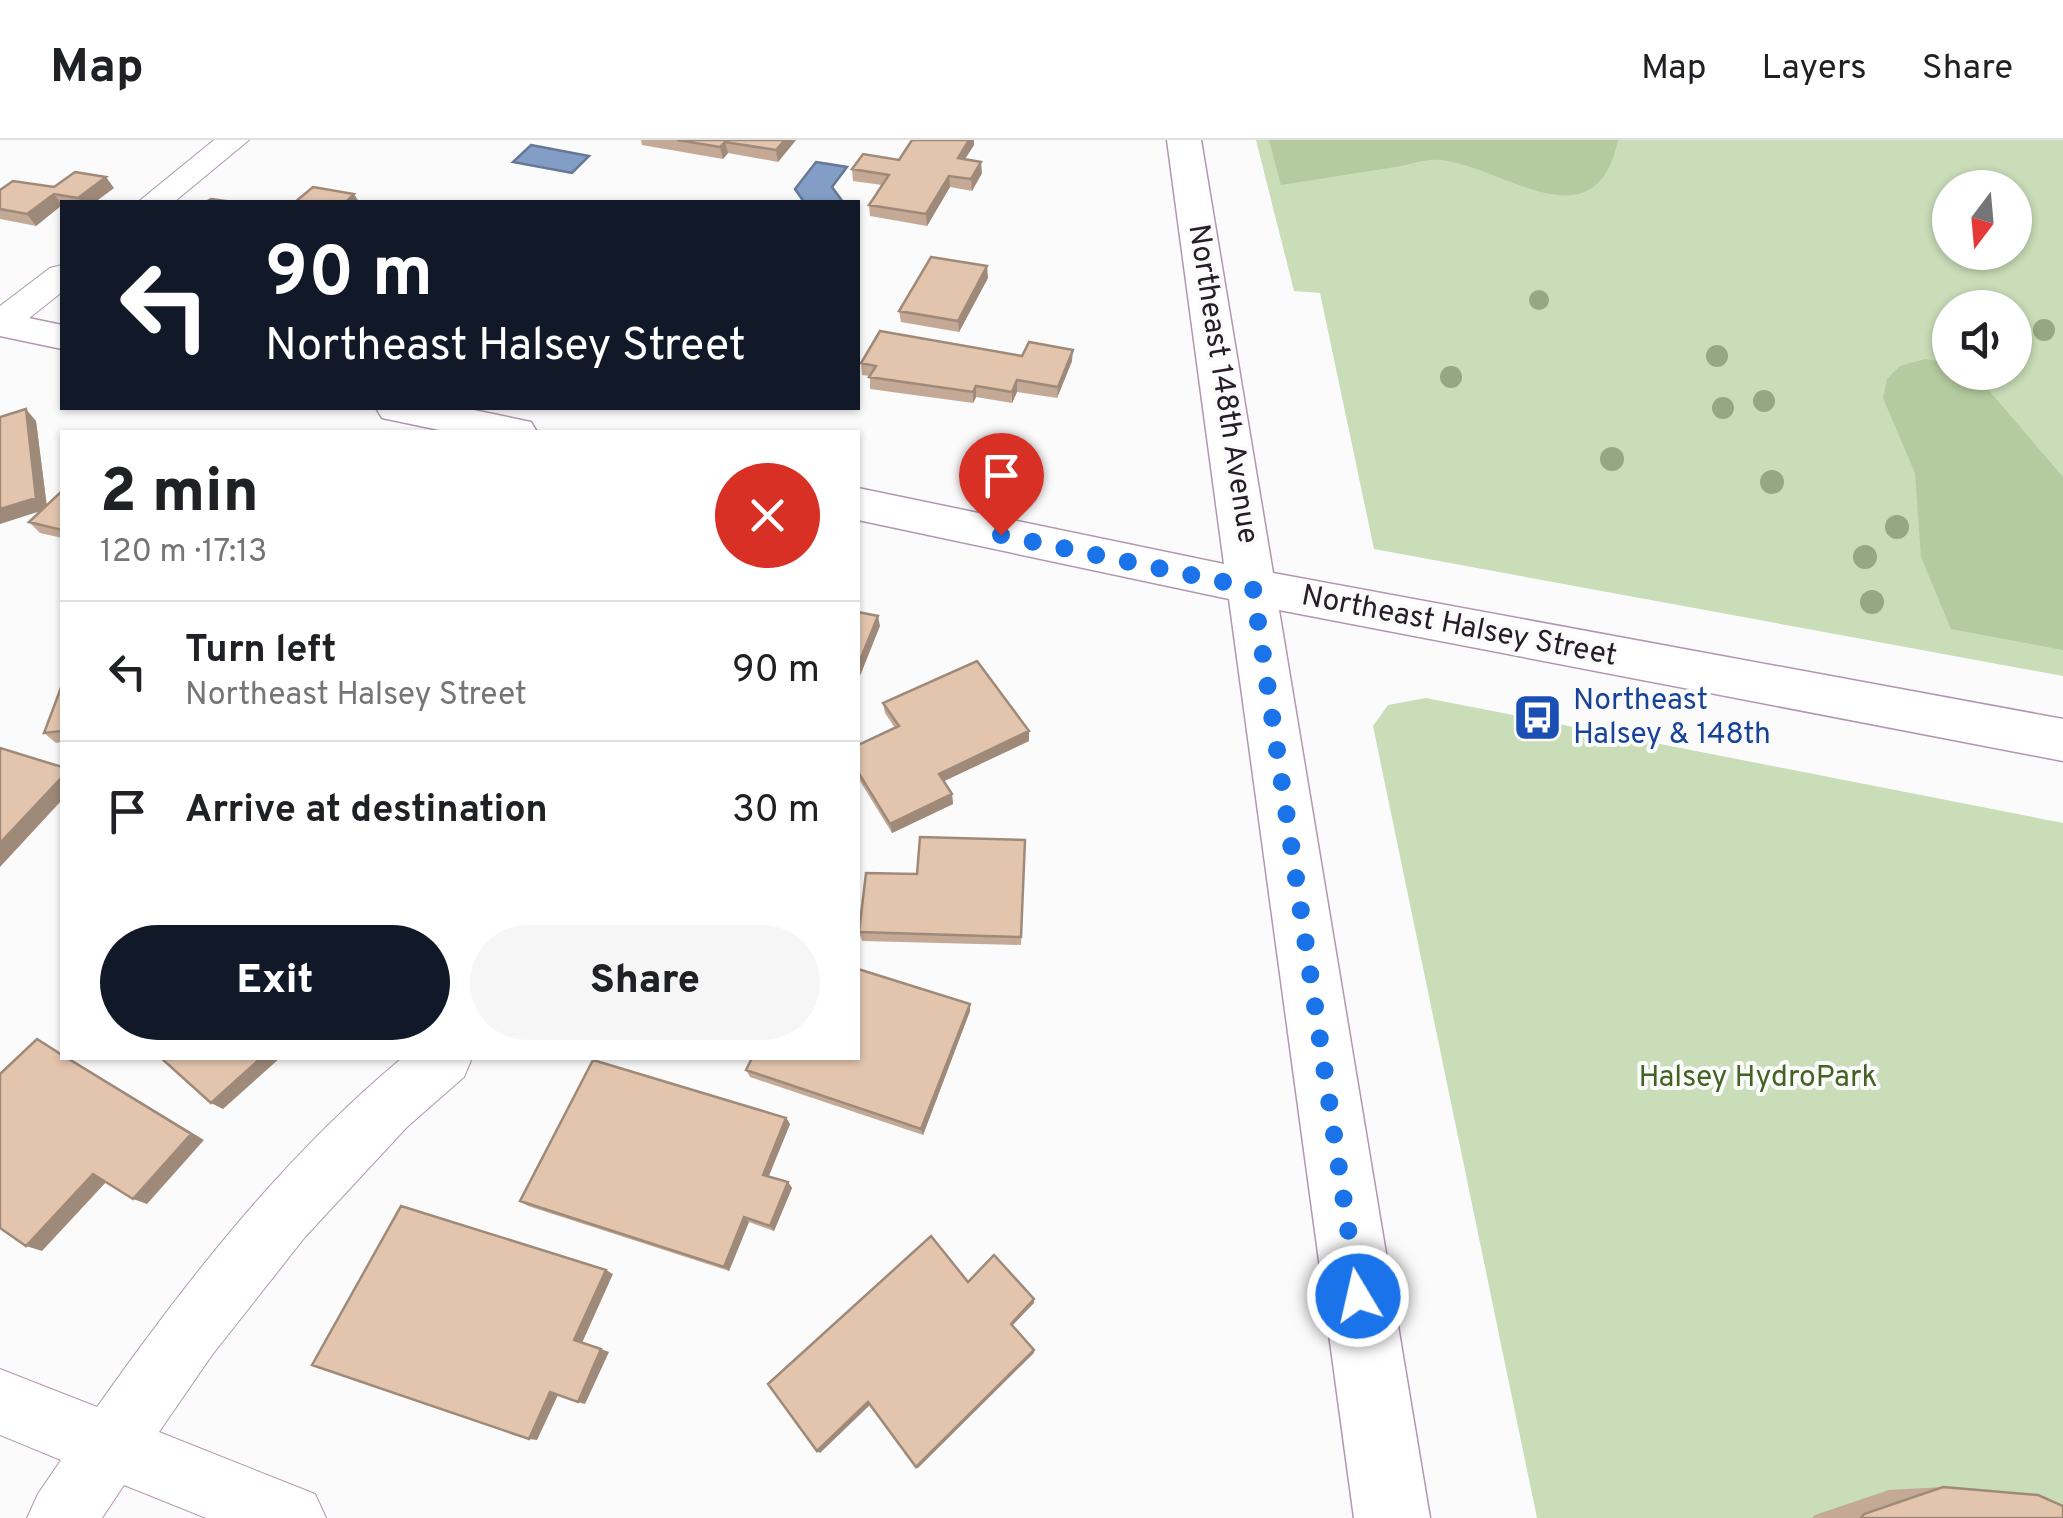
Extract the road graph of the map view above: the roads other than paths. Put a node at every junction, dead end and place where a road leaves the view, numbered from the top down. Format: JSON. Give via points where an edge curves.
{"nodes":[{"id":1,"x":234,"y":140,"type":"edge"},
{"id":2,"x":1184,"y":140,"type":"edge"},
{"id":3,"x":157,"y":200,"type":"edge"},
{"id":4,"x":60,"y":277,"type":"edge"},
{"id":5,"x":0,"y":324,"type":"edge"},
{"id":6,"x":60,"y":337,"type":"edge"},
{"id":7,"x":407,"y":410,"type":"edge"},
{"id":8,"x":506,"y":430,"type":"edge"},
{"id":9,"x":860,"y":504,"type":"edge"},
{"id":10,"x":1253,"y":588,"type":"junction"},
{"id":11,"x":2063,"y":740,"type":"edge"},
{"id":12,"x":441,"y":1060,"type":"edge"},
{"id":13,"x":0,"y":1402,"type":"edge"},
{"id":14,"x":110,"y":1446,"type":"junction"},
{"id":15,"x":62,"y":1518,"type":"edge"},
{"id":16,"x":291,"y":1518,"type":"edge"},
{"id":17,"x":1392,"y":1518,"type":"edge"}],
"edges":[{"from":1,"to":3,"type":"street"},
{"from":2,"to":10,"type":"main road","name":"Northeast 148th Avenue"},
{"from":4,"to":5,"type":"street"},
{"from":5,"to":6,"type":"main road"},
{"from":7,"to":8,"type":"main road"},
{"from":9,"to":10,"type":"main road","name":"Northeast Halsey Street"},
{"from":10,"to":11,"type":"main road","name":"Northeast Halsey Street"},
{"from":10,"to":17,"type":"main road","name":"Northeast 148th Avenue"},
{"from":12,"to":14,"type":"street","via":[[305,1188],[214,1299]]},
{"from":13,"to":14,"type":"street"},
{"from":14,"to":15,"type":"street"},
{"from":14,"to":16,"type":"street"}]}
